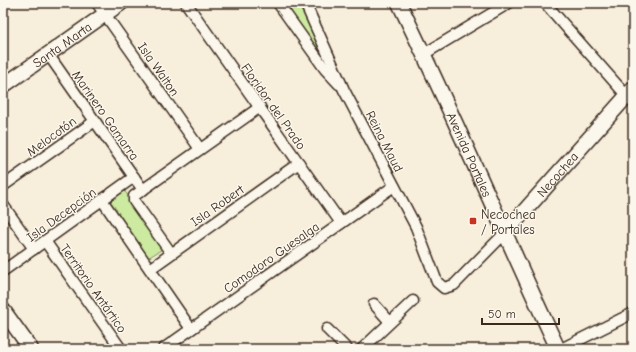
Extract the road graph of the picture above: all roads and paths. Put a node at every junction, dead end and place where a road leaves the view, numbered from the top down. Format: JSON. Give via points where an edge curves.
{"nodes":[{"id":1,"x":121,"y":3,"type":"edge"},
{"id":2,"x":186,"y":3,"type":"edge"},
{"id":3,"x":278,"y":3,"type":"edge"},
{"id":4,"x":305,"y":3,"type":"edge"},
{"id":5,"x":399,"y":3,"type":"edge"},
{"id":6,"x":508,"y":3,"type":"edge"},
{"id":7,"x":545,"y":3,"type":"edge"},
{"id":8,"x":101,"y":9,"type":"edge"},
{"id":9,"x":48,"y":54,"type":"junction"},
{"id":10,"x":424,"y":54,"type":"junction"},
{"id":11,"x":3,"y":86,"type":"edge"},
{"id":12,"x":344,"y":90,"type":"junction"},
{"id":13,"x":631,"y":96,"type":"edge"},
{"id":14,"x":260,"y":107,"type":"junction"},
{"id":15,"x":94,"y":121,"type":"junction"},
{"id":16,"x":200,"y":149,"type":"junction"},
{"id":17,"x":299,"y":163,"type":"junction"},
{"id":18,"x":134,"y":177,"type":"junction"},
{"id":19,"x":3,"y":186,"type":"edge"},
{"id":20,"x":394,"y":186,"type":"junction"},
{"id":21,"x":143,"y":190,"type":"junction"},
{"id":22,"x":102,"y":200,"type":"junction"},
{"id":23,"x":3,"y":205,"type":"edge"},
{"id":24,"x":342,"y":223,"type":"junction"},
{"id":25,"x":504,"y":234,"type":"junction"},
{"id":26,"x":45,"y":241,"type":"junction"},
{"id":27,"x":34,"y":249,"type":"junction"},
{"id":28,"x":172,"y":253,"type":"junction"},
{"id":29,"x":150,"y":269,"type":"junction"},
{"id":30,"x":3,"y":271,"type":"edge"},
{"id":31,"x":444,"y":288,"type":"joint"},
{"id":32,"x":413,"y":301,"type":"dead end"},
{"id":33,"x":374,"y":304,"type":"dead end"},
{"id":34,"x":3,"y":310,"type":"edge"},
{"id":35,"x":633,"y":313,"type":"edge"},
{"id":36,"x":390,"y":322,"type":"junction"},
{"id":37,"x":191,"y":329,"type":"junction"},
{"id":38,"x":327,"y":329,"type":"dead end"},
{"id":39,"x":31,"y":349,"type":"edge"},
{"id":40,"x":121,"y":349,"type":"edge"},
{"id":41,"x":163,"y":349,"type":"edge"},
{"id":42,"x":347,"y":349,"type":"edge"},
{"id":43,"x":362,"y":349,"type":"edge"},
{"id":44,"x":559,"y":349,"type":"edge"}],
"edges":[{"from":1,"to":8,"type":"main road","name":"Santa Marta"},
{"from":2,"to":14,"type":"street","name":"Floridor del Prado"},
{"from":3,"to":12,"type":"street","via":[[325,69]]},
{"from":4,"to":12,"type":"street","name":"Reina Maud"},
{"from":5,"to":10,"type":"main road","name":"Avenida Portales"},
{"from":6,"to":10,"type":"street"},
{"from":7,"to":13,"type":"street"},
{"from":8,"to":9,"type":"main road","name":"Santa Marta"},
{"from":8,"to":16,"type":"street","name":"Isla Walton"},
{"from":9,"to":11,"type":"main road","name":"Santa Marta"},
{"from":9,"to":15,"type":"street","name":"Marinero Gamarra"},
{"from":10,"to":25,"type":"main road","name":"Avenida Portales"},
{"from":12,"to":20,"type":"street","name":"Reina Maud"},
{"from":13,"to":25,"type":"main road","name":"Necochea"},
{"from":14,"to":16,"type":"street"},
{"from":14,"to":17,"type":"street","name":"Floridor del Prado"},
{"from":15,"to":18,"type":"street","name":"Marinero Gamarra"},
{"from":15,"to":19,"type":"street","name":"Melocotón"},
{"from":16,"to":21,"type":"street"},
{"from":17,"to":24,"type":"street","name":"Floridor del Prado"},
{"from":17,"to":28,"type":"street","name":"Isla Robert"},
{"from":18,"to":21,"type":"street","name":"Marinero Gamarra"},
{"from":18,"to":22,"type":"street","name":"Isla Decepción"},
{"from":20,"to":24,"type":"street","name":"Comodoro Guesalga"},
{"from":20,"to":31,"type":"street","name":"Reina Maud","via":[[416,227],[437,282]]},
{"from":21,"to":28,"type":"street","via":[[133,198]]},
{"from":22,"to":26,"type":"street","name":"Isla Decepción"},
{"from":22,"to":29,"type":"street"},
{"from":23,"to":27,"type":"street"},
{"from":24,"to":37,"type":"street","name":"Comodoro Guesalga"},
{"from":25,"to":31,"type":"street","name":"Necochea","via":[[459,281],[449,288]]},
{"from":25,"to":44,"type":"main road","name":"Avenida Portales"},
{"from":26,"to":27,"type":"street","name":"Isla Decepción"},
{"from":26,"to":40,"type":"street","name":"Territorio Antártico"},
{"from":27,"to":30,"type":"street","name":"Isla Decepción"},
{"from":28,"to":29,"type":"street","name":"Isla Robert"},
{"from":29,"to":37,"type":"street"},
{"from":32,"to":36,"type":"street"},
{"from":33,"to":36,"type":"street"},
{"from":34,"to":39,"type":"main road"},
{"from":35,"to":44,"type":"street"},
{"from":36,"to":43,"type":"street"},
{"from":37,"to":41,"type":"street","name":"Comodoro Guesalga"},
{"from":38,"to":42,"type":"street"}]}
